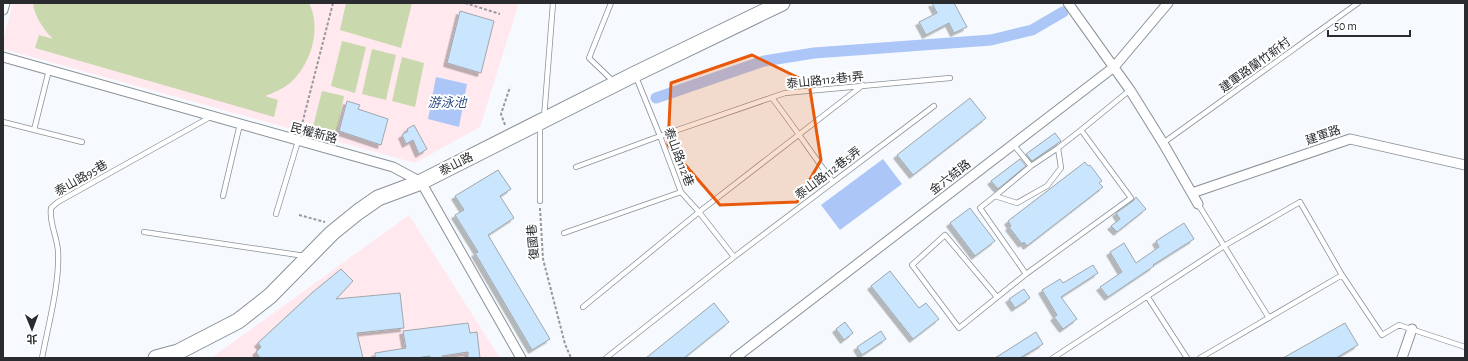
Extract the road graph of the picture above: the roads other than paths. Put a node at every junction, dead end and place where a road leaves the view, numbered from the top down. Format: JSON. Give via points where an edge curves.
{"nodes":[{"id":1,"x":5,"y":3,"type":"edge"},
{"id":2,"x":552,"y":3,"type":"edge"},
{"id":3,"x":611,"y":3,"type":"edge"},
{"id":4,"x":782,"y":3,"type":"edge"},
{"id":5,"x":1068,"y":3,"type":"edge"},
{"id":6,"x":1168,"y":3,"type":"edge"},
{"id":7,"x":1358,"y":3,"type":"edge"},
{"id":8,"x":3,"y":10,"type":"edge"},
{"id":9,"x":3,"y":57,"type":"edge"},
{"id":10,"x":1114,"y":67,"type":"junction"},
{"id":11,"x":49,"y":70,"type":"junction"},
{"id":12,"x":634,"y":74,"type":"junction"},
{"id":13,"x":950,"y":78,"type":"dead end"},
{"id":14,"x":615,"y":83,"type":"junction"},
{"id":15,"x":863,"y":85,"type":"junction"},
{"id":16,"x":1130,"y":90,"type":"junction"},
{"id":17,"x":772,"y":98,"type":"junction"},
{"id":18,"x":934,"y":106,"type":"dead end"},
{"id":19,"x":212,"y":116,"type":"junction"},
{"id":20,"x":542,"y":120,"type":"junction"},
{"id":21,"x":3,"y":122,"type":"edge"},
{"id":22,"x":240,"y":124,"type":"junction"},
{"id":23,"x":34,"y":130,"type":"junction"},
{"id":24,"x":1081,"y":130,"type":"junction"},
{"id":25,"x":799,"y":135,"type":"junction"},
{"id":26,"x":660,"y":136,"type":"junction"},
{"id":27,"x":298,"y":141,"type":"junction"},
{"id":28,"x":82,"y":142,"type":"dead end"},
{"id":29,"x":1163,"y":143,"type":"junction"},
{"id":30,"x":1013,"y":144,"type":"junction"},
{"id":31,"x":1058,"y":148,"type":"junction"},
{"id":32,"x":1465,"y":165,"type":"edge"},
{"id":33,"x":1031,"y":166,"type":"junction"},
{"id":34,"x":576,"y":168,"type":"dead end"},
{"id":35,"x":422,"y":182,"type":"junction"},
{"id":36,"x":833,"y":182,"type":"junction"},
{"id":37,"x":681,"y":192,"type":"junction"},
{"id":38,"x":1192,"y":193,"type":"junction"},
{"id":39,"x":223,"y":196,"type":"dead end"},
{"id":40,"x":995,"y":196,"type":"junction"},
{"id":41,"x":540,"y":201,"type":"road end"},
{"id":42,"x":1198,"y":204,"type":"joint"},
{"id":43,"x":698,"y":212,"type":"junction"},
{"id":44,"x":276,"y":214,"type":"dead end"},
{"id":45,"x":144,"y":232,"type":"dead end"},
{"id":46,"x":564,"y":233,"type":"dead end"},
{"id":47,"x":1224,"y":246,"type":"junction"},
{"id":48,"x":309,"y":257,"type":"junction"},
{"id":49,"x":734,"y":257,"type":"junction"},
{"id":50,"x":1026,"y":274,"type":"junction"},
{"id":51,"x":1342,"y":275,"type":"junction"},
{"id":52,"x":1147,"y":296,"type":"junction"},
{"id":53,"x":997,"y":297,"type":"junction"},
{"id":54,"x":583,"y":307,"type":"dead end"},
{"id":55,"x":1270,"y":318,"type":"junction"},
{"id":56,"x":1412,"y":329,"type":"junction"},
{"id":57,"x":1465,"y":347,"type":"edge"},
{"id":58,"x":179,"y":355,"type":"edge"},
{"id":59,"x":42,"y":358,"type":"edge"},
{"id":60,"x":156,"y":358,"type":"edge"},
{"id":61,"x":521,"y":358,"type":"edge"},
{"id":62,"x":606,"y":358,"type":"edge"},
{"id":63,"x":735,"y":358,"type":"edge"},
{"id":64,"x":1053,"y":358,"type":"edge"},
{"id":65,"x":1187,"y":358,"type":"edge"},
{"id":66,"x":1200,"y":358,"type":"edge"},
{"id":67,"x":1402,"y":358,"type":"edge"}],
"edges":[{"from":1,"to":8,"type":"street"},
{"from":2,"to":20,"type":"lane"},
{"from":3,"to":14,"type":"lane","via":[[589,58]]},
{"from":4,"to":12,"type":"main road","name":"泰山路"},
{"from":5,"to":10,"type":"street"},
{"from":6,"to":10,"type":"street","name":"金六結路"},
{"from":7,"to":29,"type":"lane","name":"建軍路蘭竹新村"},
{"from":9,"to":11,"type":"street","name":"民權新路"},
{"from":10,"to":16,"type":"street"},
{"from":10,"to":30,"type":"street","name":"金六結路"},
{"from":11,"to":19,"type":"street","name":"民權新路"},
{"from":11,"to":23,"type":"lane"},
{"from":12,"to":14,"type":"main road","name":"泰山路"},
{"from":12,"to":26,"type":"lane","name":"泰山路112巷"},
{"from":13,"to":15,"type":"lane","name":"泰山路112巷1弄"},
{"from":14,"to":20,"type":"main road","name":"泰山路"},
{"from":15,"to":17,"type":"lane","name":"泰山路112巷1弄","via":[[785,93]]},
{"from":15,"to":25,"type":"lane"},
{"from":16,"to":24,"type":"lane"},
{"from":16,"to":29,"type":"street"},
{"from":17,"to":25,"type":"lane"},
{"from":17,"to":26,"type":"lane","name":"泰山路112巷1弄"},
{"from":18,"to":36,"type":"lane","name":"泰山路112巷5弄"},
{"from":19,"to":22,"type":"street","name":"民權新路"},
{"from":19,"to":59,"type":"lane","name":"泰山路95巷","via":[[51,208],[50,216],[58,250],[56,285]]},
{"from":20,"to":35,"type":"main road","name":"泰山路"},
{"from":20,"to":41,"type":"lane"},
{"from":21,"to":23,"type":"lane"},
{"from":22,"to":27,"type":"street","name":"民權新路"},
{"from":22,"to":39,"type":"lane"},
{"from":23,"to":28,"type":"lane"},
{"from":24,"to":31,"type":"lane"},
{"from":24,"to":50,"type":"lane","via":[[1131,198]]},
{"from":25,"to":36,"type":"lane"},
{"from":25,"to":43,"type":"lane"},
{"from":26,"to":34,"type":"lane","name":"泰山路112巷1弄"},
{"from":26,"to":37,"type":"lane","name":"泰山路112巷"},
{"from":27,"to":35,"type":"street","name":"民權新路","via":[[393,167]]},
{"from":27,"to":44,"type":"lane"},
{"from":29,"to":38,"type":"street"},
{"from":30,"to":33,"type":"lane"},
{"from":30,"to":63,"type":"street","name":"金六結路"},
{"from":31,"to":33,"type":"lane"},
{"from":31,"to":40,"type":"lane","via":[[1061,168],[1047,186],[1017,203]]},
{"from":32,"to":38,"type":"street","name":"建軍路","via":[[1350,139]]},
{"from":33,"to":40,"type":"lane"},
{"from":35,"to":48,"type":"main road","name":"泰山路","via":[[378,198],[340,226]]},
{"from":35,"to":61,"type":"street"},
{"from":36,"to":49,"type":"lane","name":"泰山路112巷5弄"},
{"from":37,"to":43,"type":"lane","name":"泰山路112巷"},
{"from":37,"to":46,"type":"lane"},
{"from":38,"to":42,"type":"street"},
{"from":40,"to":50,"type":"lane","via":[[980,208]]},
{"from":42,"to":47,"type":"lane"},
{"from":43,"to":49,"type":"lane","name":"泰山路112巷"},
{"from":43,"to":54,"type":"lane"},
{"from":45,"to":48,"type":"lane"},
{"from":47,"to":51,"type":"lane","via":[[1300,202]]},
{"from":47,"to":52,"type":"lane"},
{"from":47,"to":55,"type":"lane"},
{"from":48,"to":58,"type":"main road","name":"泰山路","via":[[270,296],[238,321]]},
{"from":49,"to":62,"type":"lane","name":"泰山路112巷5弄"},
{"from":50,"to":53,"type":"lane"},
{"from":51,"to":55,"type":"lane"},
{"from":51,"to":56,"type":"lane","via":[[1382,336],[1399,325]]},
{"from":52,"to":64,"type":"lane"},
{"from":52,"to":65,"type":"lane"},
{"from":53,"to":53,"type":"lane","via":[[959,328],[912,265],[945,235]]},
{"from":55,"to":66,"type":"lane"},
{"from":56,"to":57,"type":"lane"},
{"from":56,"to":67,"type":"street"},
{"from":58,"to":60,"type":"main road","name":"泰山路"}]}
